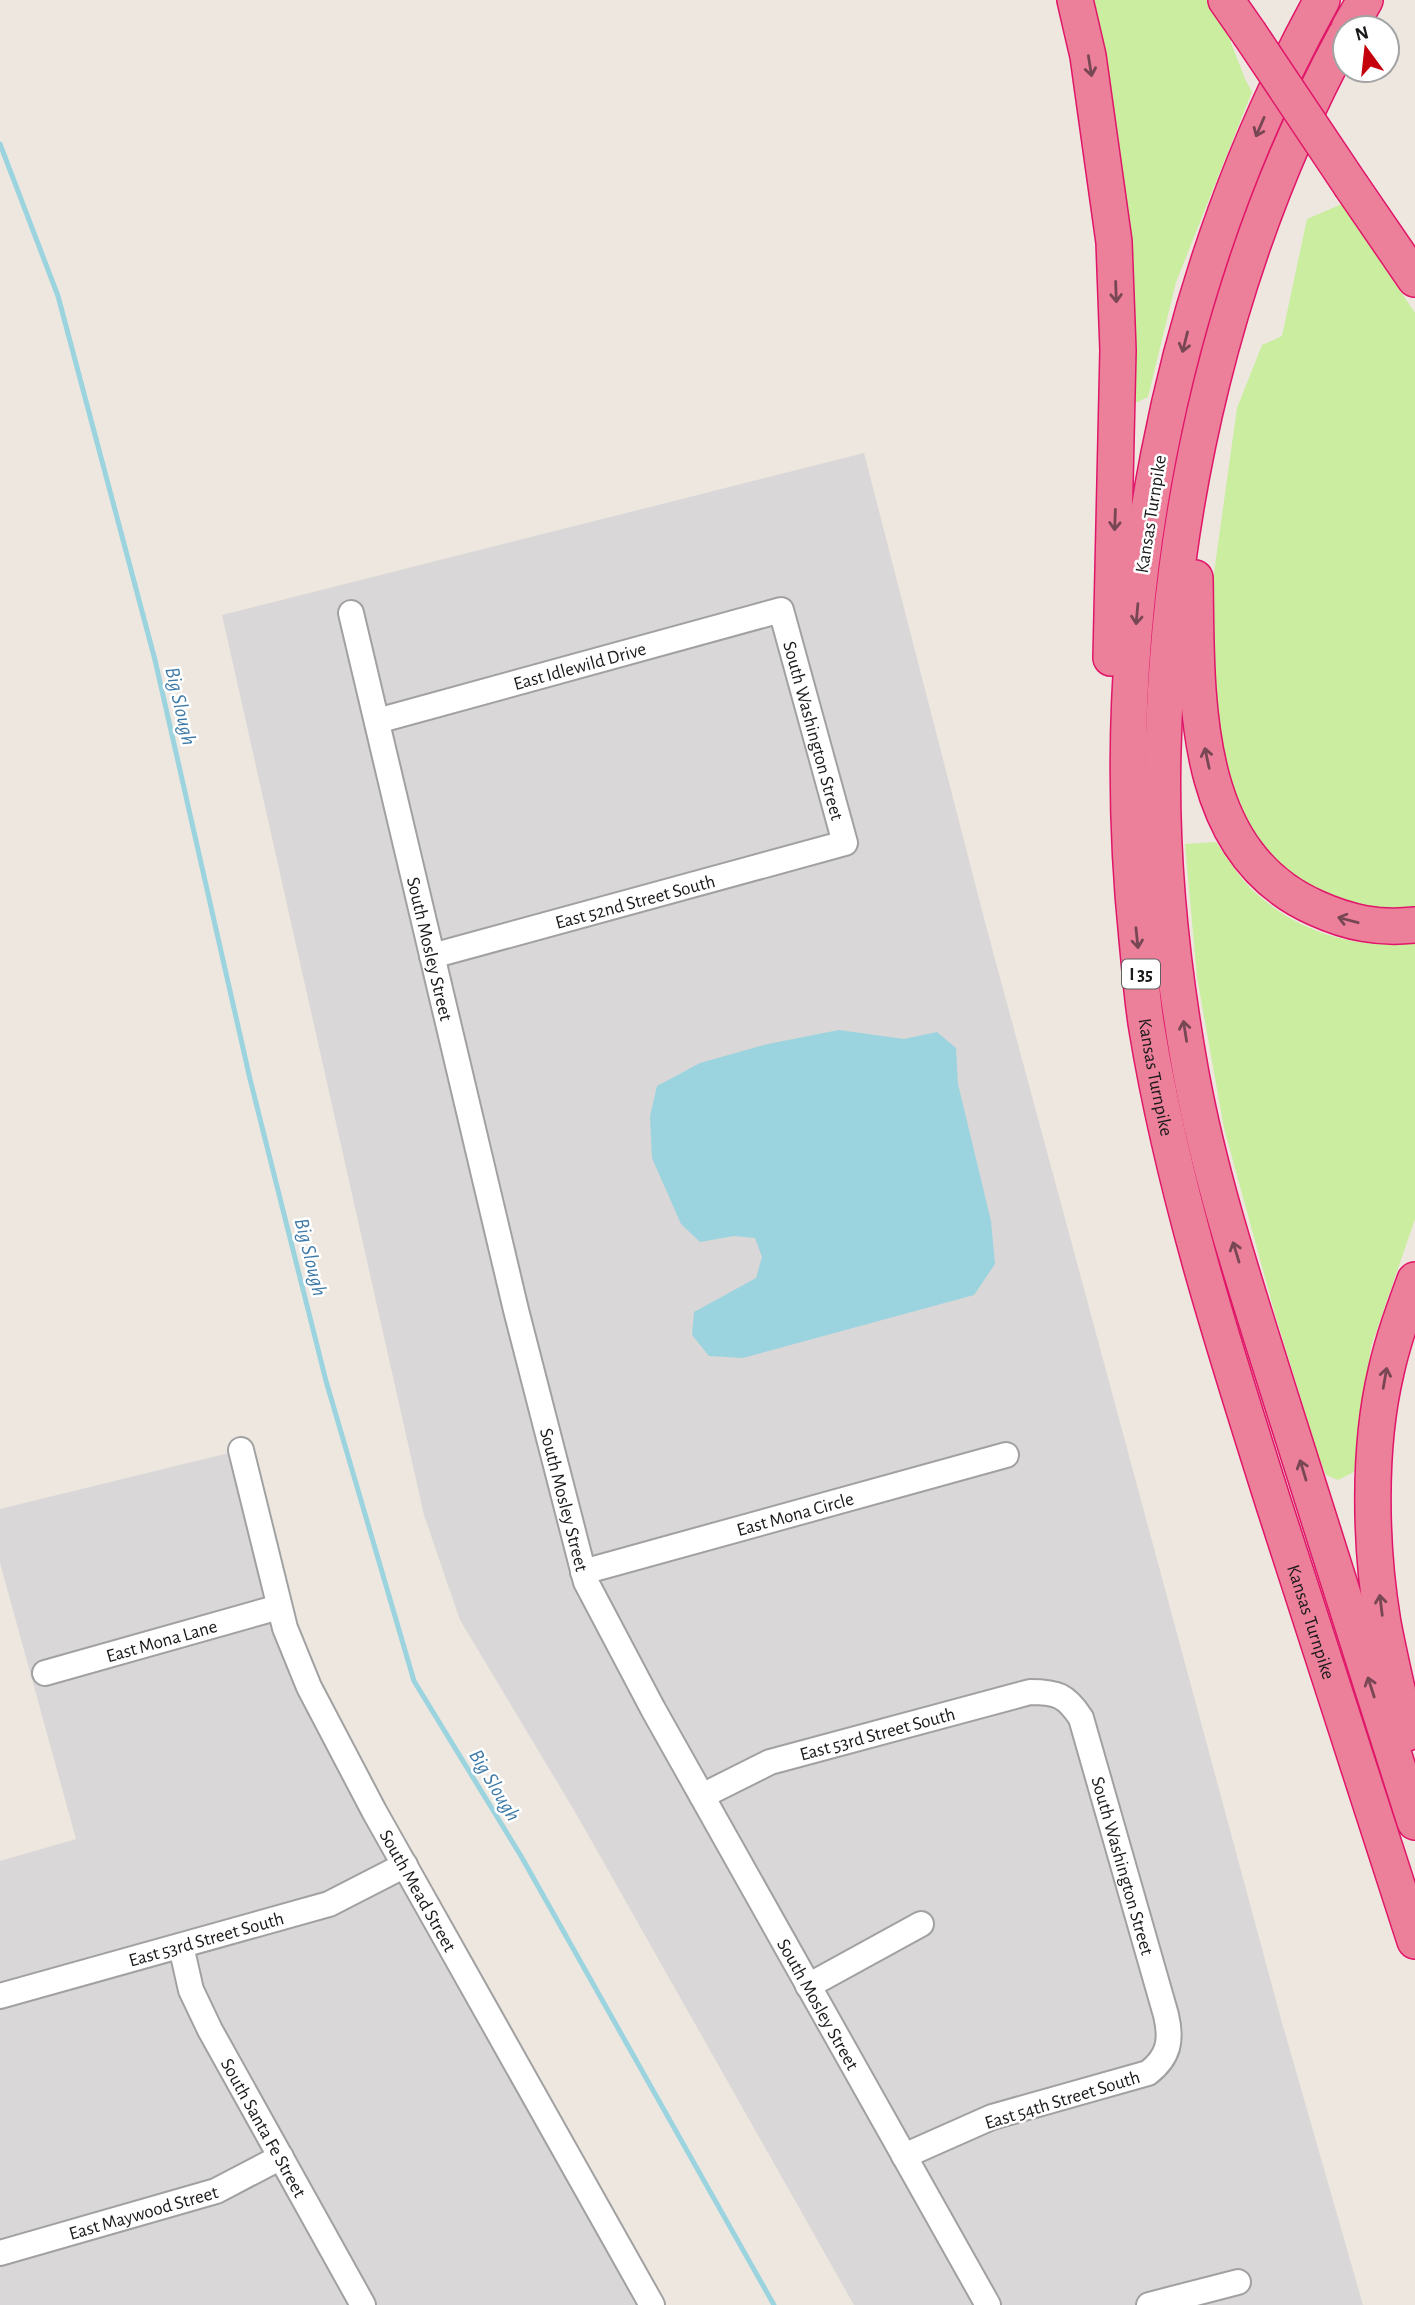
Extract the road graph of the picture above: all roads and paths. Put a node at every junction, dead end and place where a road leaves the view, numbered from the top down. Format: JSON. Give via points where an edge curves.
{"nodes":[{"id":1,"x":1075,"y":0,"type":"edge"},
{"id":2,"x":1322,"y":0,"type":"edge"},
{"id":3,"x":1244,"y":12,"type":"edge"},
{"id":4,"x":1331,"y":65,"type":"edge"},
{"id":5,"x":1356,"y":178,"type":"junction"},
{"id":6,"x":1271,"y":194,"type":"junction"},
{"id":7,"x":1415,"y":253,"type":"edge"},
{"id":8,"x":1415,"y":279,"type":"edge"},
{"id":9,"x":781,"y":610,"type":"joint"},
{"id":10,"x":351,"y":612,"type":"dead end"},
{"id":11,"x":376,"y":720,"type":"junction"},
{"id":12,"x":837,"y":845,"type":"joint"},
{"id":13,"x":1131,"y":880,"type":"junction"},
{"id":14,"x":1415,"y":925,"type":"edge"},
{"id":15,"x":432,"y":956,"type":"junction"},
{"id":16,"x":1415,"y":1280,"type":"edge"},
{"id":17,"x":241,"y":1450,"type":"dead end"},
{"id":18,"x":1006,"y":1455,"type":"dead end"},
{"id":19,"x":583,"y":1572,"type":"junction"},
{"id":20,"x":279,"y":1607,"type":"junction"},
{"id":21,"x":45,"y":1673,"type":"dead end"},
{"id":22,"x":1060,"y":1696,"type":"joint"},
{"id":23,"x":1415,"y":1767,"type":"edge"},
{"id":24,"x":702,"y":1796,"type":"junction"},
{"id":25,"x":1415,"y":1822,"type":"edge"},
{"id":26,"x":405,"y":1865,"type":"junction"},
{"id":27,"x":921,"y":1924,"type":"dead end"},
{"id":28,"x":1415,"y":1941,"type":"edge"},
{"id":29,"x":181,"y":1946,"type":"junction"},
{"id":30,"x":808,"y":1986,"type":"junction"},
{"id":31,"x":0,"y":1996,"type":"edge"},
{"id":32,"x":1169,"y":2045,"type":"joint"},
{"id":33,"x":904,"y":2156,"type":"junction"},
{"id":34,"x":281,"y":2157,"type":"junction"},
{"id":35,"x":0,"y":2253,"type":"edge"},
{"id":36,"x":1238,"y":2281,"type":"dead end"},
{"id":37,"x":363,"y":2305,"type":"edge"},
{"id":38,"x":652,"y":2305,"type":"edge"},
{"id":39,"x":988,"y":2305,"type":"edge"},
{"id":40,"x":1149,"y":2305,"type":"edge"}],
"edges":[{"from":1,"to":13,"type":"highway","one_way":true,"via":[[1088,56],[1114,242],[1118,350],[1108,749]]},
{"from":2,"to":13,"type":"highway","name":"Kansas Turnpike","number":"I 35","one_way":true,"via":[[1234,189],[1186,334],[1163,432],[1142,557],[1132,665],[1127,799]]},
{"from":3,"to":5,"type":"highway","bridge":true},
{"from":4,"to":6,"type":"highway","name":"Kansas Turnpike","number":"I 35"},
{"from":5,"to":7,"type":"highway"},
{"from":5,"to":8,"type":"highway"},
{"from":14,"to":6,"type":"highway","one_way":true,"via":[[1381,926],[1340,919],[1274,882],[1251,858],[1223,812],[1203,737],[1195,577],[1220,411],[1269,229]]},
{"from":25,"to":6,"type":"highway","name":"Kansas Turnpike","number":"I 35","one_way":true,"via":[[1228,1229],[1192,1076],[1168,891],[1163,751],[1178,561],[1210,394]]},
{"from":9,"to":11,"type":"street","name":"East Idlewild Drive"},
{"from":9,"to":12,"type":"street","name":"South Washington Street","via":[[845,843]]},
{"from":10,"to":11,"type":"street","name":"South Mosley Street"},
{"from":11,"to":15,"type":"street","name":"South Mosley Street"},
{"from":12,"to":15,"type":"street","name":"East 52nd Street South"},
{"from":13,"to":28,"type":"highway","name":"Kansas Turnpike","number":"I 35","one_way":true,"via":[[1147,1027],[1202,1271]]},
{"from":15,"to":19,"type":"street","name":"South Mosley Street"},
{"from":23,"to":16,"type":"highway","one_way":true,"via":[[1383,1622],[1373,1486],[1385,1374]]},
{"from":17,"to":20,"type":"street","name":"South Mead Street"},
{"from":18,"to":19,"type":"street","name":"East Mona Circle"},
{"from":19,"to":24,"type":"street","name":"South Mosley Street","via":[[591,1595]]},
{"from":20,"to":21,"type":"street","name":"East Mona Lane"},
{"from":20,"to":26,"type":"street","name":"South Mead Street","via":[[309,1687]]},
{"from":22,"to":24,"type":"street","name":"East 53rd Street South","via":[[1030,1692],[771,1762]]},
{"from":22,"to":32,"type":"street","name":"South Washington Street","via":[[1071,1702],[1081,1718],[1166,2015]]},
{"from":24,"to":30,"type":"street","name":"South Mosley Street"},
{"from":26,"to":29,"type":"street","name":"East 53rd Street South","via":[[329,1904]]},
{"from":26,"to":38,"type":"street","name":"South Mead Street"},
{"from":27,"to":30,"type":"street"},
{"from":29,"to":31,"type":"street","name":"East 53rd Street South"},
{"from":29,"to":34,"type":"street","name":"South Santa Fe Street","via":[[191,1990]]},
{"from":30,"to":33,"type":"street","name":"South Mosley Street"},
{"from":32,"to":33,"type":"street","name":"East 54th Street South","via":[[1148,2073],[992,2117]]},
{"from":33,"to":39,"type":"street","name":"South Mosley Street"},
{"from":34,"to":35,"type":"street","name":"East Maywood Street","via":[[216,2191]]},
{"from":34,"to":37,"type":"street","name":"South Santa Fe Street"},
{"from":36,"to":40,"type":"street"}]}
